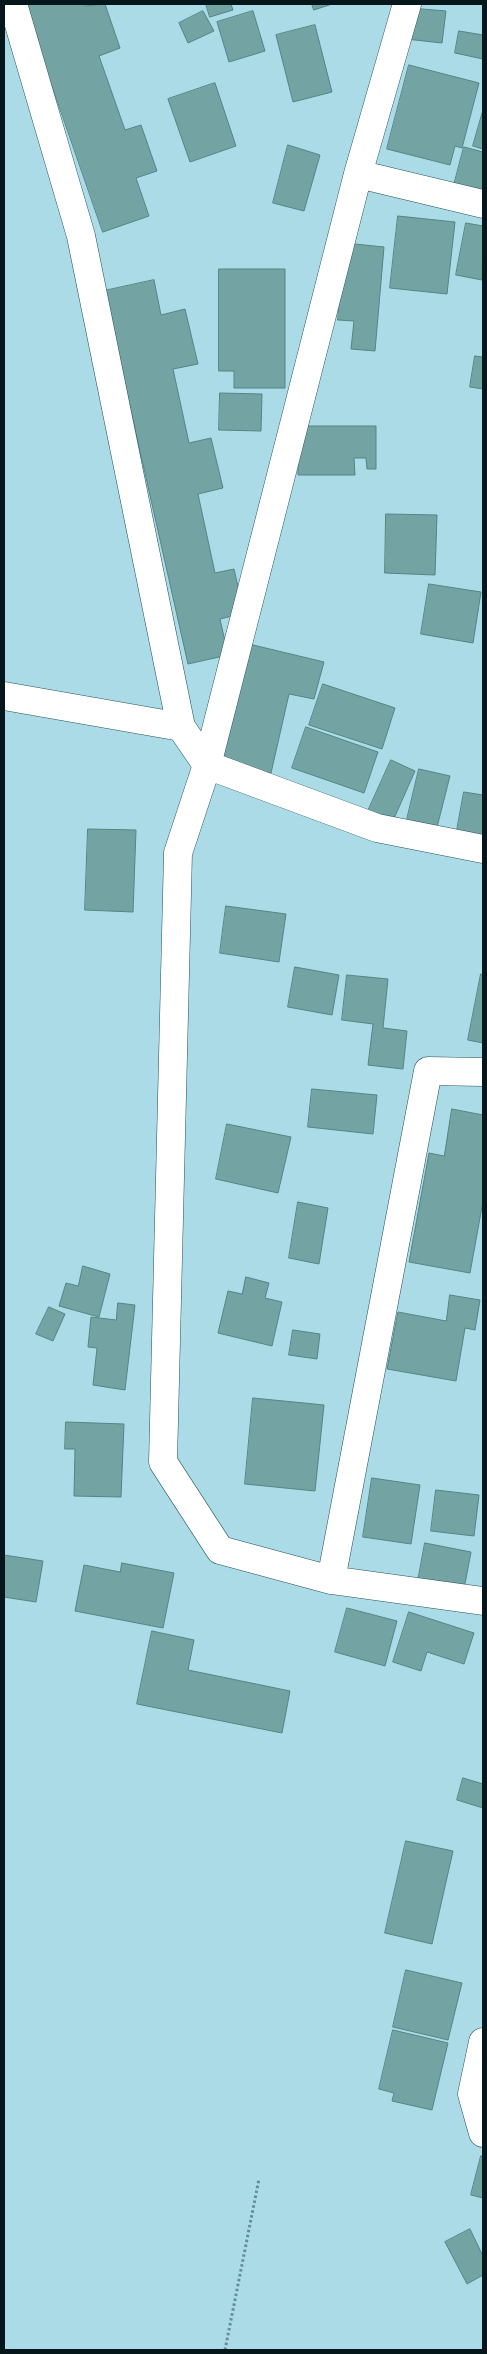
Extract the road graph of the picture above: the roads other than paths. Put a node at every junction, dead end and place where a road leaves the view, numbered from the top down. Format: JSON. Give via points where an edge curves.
{"nodes":[{"id":1,"x":13,"y":4,"type":"edge"},
{"id":2,"x":407,"y":4,"type":"edge"},
{"id":3,"x":358,"y":174,"type":"junction"},
{"id":4,"x":483,"y":204,"type":"edge"},
{"id":5,"x":4,"y":696,"type":"edge"},
{"id":6,"x":181,"y":727,"type":"junction"},
{"id":7,"x":207,"y":765,"type":"junction"},
{"id":8,"x":483,"y":849,"type":"edge"},
{"id":9,"x":483,"y":1072,"type":"edge"},
{"id":10,"x":332,"y":1580,"type":"junction"},
{"id":11,"x":483,"y":1601,"type":"edge"},
{"id":12,"x":483,"y":2042,"type":"edge"},
{"id":13,"x":483,"y":2133,"type":"edge"}],
"edges":[{"from":1,"to":6,"type":"street","via":[[81,236]]},
{"from":2,"to":3,"type":"street"},
{"from":3,"to":4,"type":"street"},
{"from":3,"to":7,"type":"street"},
{"from":5,"to":6,"type":"street"},
{"from":6,"to":7,"type":"street"},
{"from":7,"to":8,"type":"street","via":[[377,828]]},
{"from":7,"to":10,"type":"street","via":[[178,854],[163,1462],[220,1550]]},
{"from":9,"to":10,"type":"street","via":[[428,1072]]},
{"from":10,"to":11,"type":"street"},
{"from":12,"to":13,"type":"street","via":[[472,2094]]}]}
